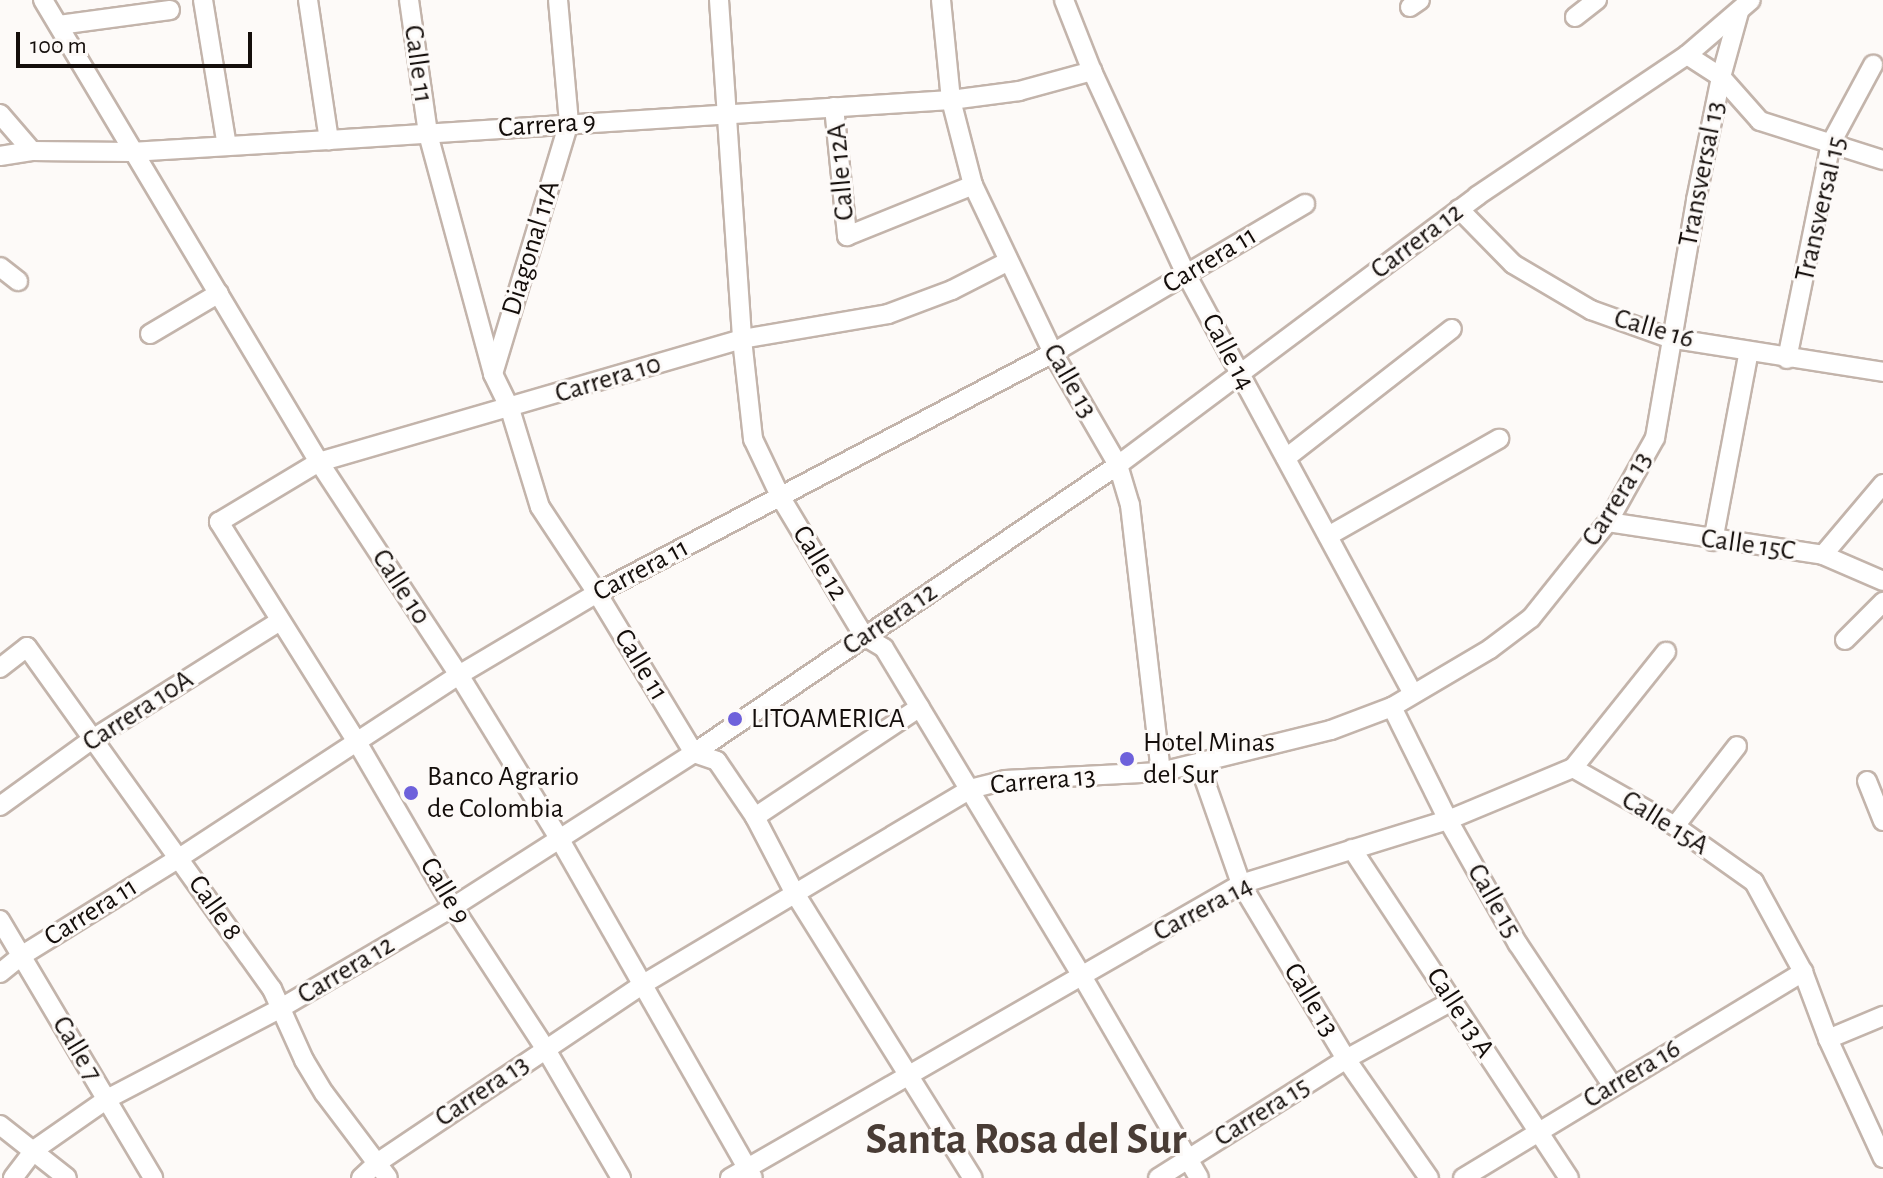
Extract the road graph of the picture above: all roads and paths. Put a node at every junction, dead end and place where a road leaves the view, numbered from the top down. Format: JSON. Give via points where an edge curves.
{"nodes":[{"id":1,"x":43,"y":0,"type":"edge"},
{"id":2,"x":203,"y":0,"type":"edge"},
{"id":3,"x":308,"y":0,"type":"edge"},
{"id":4,"x":409,"y":0,"type":"edge"},
{"id":5,"x":558,"y":0,"type":"edge"},
{"id":6,"x":719,"y":0,"type":"edge"},
{"id":7,"x":941,"y":0,"type":"edge"},
{"id":8,"x":1064,"y":0,"type":"edge"},
{"id":9,"x":1597,"y":0,"type":"edge"},
{"id":10,"x":1745,"y":6,"type":"edge"},
{"id":11,"x":170,"y":10,"type":"dead end"},
{"id":12,"x":1575,"y":17,"type":"dead end"},
{"id":13,"x":59,"y":25,"type":"junction"},
{"id":14,"x":1687,"y":55,"type":"junction"},
{"id":15,"x":1873,"y":65,"type":"dead end"},
{"id":16,"x":1092,"y":71,"type":"junction"},
{"id":17,"x":1721,"y":77,"type":"junction"},
{"id":18,"x":951,"y":100,"type":"junction"},
{"id":19,"x":834,"y":107,"type":"junction"},
{"id":20,"x":0,"y":114,"type":"edge"},
{"id":21,"x":729,"y":115,"type":"junction"},
{"id":22,"x":569,"y":123,"type":"junction"},
{"id":23,"x":428,"y":134,"type":"junction"},
{"id":24,"x":329,"y":140,"type":"junction"},
{"id":25,"x":1831,"y":143,"type":"junction"},
{"id":26,"x":227,"y":146,"type":"junction"},
{"id":27,"x":32,"y":151,"type":"junction"},
{"id":28,"x":131,"y":152,"type":"junction"},
{"id":29,"x":0,"y":156,"type":"edge"},
{"id":30,"x":1883,"y":160,"type":"edge"},
{"id":31,"x":973,"y":185,"type":"junction"},
{"id":32,"x":1305,"y":204,"type":"dead end"},
{"id":33,"x":1459,"y":209,"type":"junction"},
{"id":34,"x":1007,"y":262,"type":"junction"},
{"id":35,"x":0,"y":267,"type":"edge"},
{"id":36,"x":1186,"y":274,"type":"junction"},
{"id":37,"x":18,"y":281,"type":"dead end"},
{"id":38,"x":219,"y":293,"type":"junction"},
{"id":39,"x":1452,"y":329,"type":"dead end"},
{"id":40,"x":150,"y":334,"type":"dead end"},
{"id":41,"x":1669,"y":338,"type":"junction"},
{"id":42,"x":742,"y":339,"type":"junction"},
{"id":43,"x":1749,"y":351,"type":"junction"},
{"id":44,"x":1053,"y":353,"type":"junction"},
{"id":45,"x":1787,"y":359,"type":"junction"},
{"id":46,"x":1883,"y":372,"type":"edge"},
{"id":47,"x":493,"y":374,"type":"junction"},
{"id":48,"x":1241,"y":374,"type":"junction"},
{"id":49,"x":510,"y":409,"type":"junction"},
{"id":50,"x":1499,"y":439,"type":"dead end"},
{"id":51,"x":1286,"y":458,"type":"junction"},
{"id":52,"x":319,"y":462,"type":"junction"},
{"id":53,"x":1118,"y":465,"type":"junction"},
{"id":54,"x":1883,"y":484,"type":"edge"},
{"id":55,"x":781,"y":498,"type":"junction"},
{"id":56,"x":219,"y":522,"type":"joint"},
{"id":57,"x":1608,"y":522,"type":"junction"},
{"id":58,"x":1328,"y":536,"type":"junction"},
{"id":59,"x":1713,"y":541,"type":"junction"},
{"id":60,"x":1823,"y":555,"type":"junction"},
{"id":61,"x":1883,"y":581,"type":"edge"},
{"id":62,"x":597,"y":593,"type":"junction"},
{"id":63,"x":1883,"y":602,"type":"edge"},
{"id":64,"x":280,"y":621,"type":"junction"},
{"id":65,"x":864,"y":636,"type":"junction"},
{"id":66,"x":1845,"y":640,"type":"dead end"},
{"id":67,"x":1666,"y":652,"type":"dead end"},
{"id":68,"x":0,"y":668,"type":"edge"},
{"id":69,"x":459,"y":675,"type":"junction"},
{"id":70,"x":1413,"y":694,"type":"junction"},
{"id":71,"x":920,"y":707,"type":"junction"},
{"id":72,"x":1392,"y":707,"type":"junction"},
{"id":73,"x":94,"y":738,"type":"junction"},
{"id":74,"x":357,"y":742,"type":"junction"},
{"id":75,"x":1737,"y":746,"type":"dead end"},
{"id":76,"x":694,"y":753,"type":"junction"},
{"id":77,"x":1199,"y":764,"type":"junction"},
{"id":78,"x":1573,"y":768,"type":"junction"},
{"id":79,"x":1161,"y":772,"type":"junction"},
{"id":80,"x":1867,"y":781,"type":"dead end"},
{"id":81,"x":970,"y":789,"type":"junction"},
{"id":82,"x":0,"y":806,"type":"edge"},
{"id":83,"x":755,"y":817,"type":"junction"},
{"id":84,"x":1448,"y":820,"type":"junction"},
{"id":85,"x":1883,"y":821,"type":"edge"},
{"id":86,"x":1675,"y":826,"type":"junction"},
{"id":87,"x":559,"y":838,"type":"junction"},
{"id":88,"x":1352,"y":849,"type":"junction"},
{"id":89,"x":179,"y":858,"type":"junction"},
{"id":90,"x":1241,"y":884,"type":"junction"},
{"id":91,"x":794,"y":892,"type":"junction"},
{"id":92,"x":453,"y":907,"type":"junction"},
{"id":93,"x":0,"y":920,"type":"edge"},
{"id":94,"x":21,"y":956,"type":"junction"},
{"id":95,"x":1803,"y":972,"type":"junction"},
{"id":96,"x":0,"y":973,"type":"edge"},
{"id":97,"x":1082,"y":976,"type":"junction"},
{"id":98,"x":645,"y":983,"type":"junction"},
{"id":99,"x":1452,"y":1001,"type":"junction"},
{"id":100,"x":281,"y":1008,"type":"junction"},
{"id":101,"x":1883,"y":1016,"type":"edge"},
{"id":102,"x":1828,"y":1039,"type":"junction"},
{"id":103,"x":545,"y":1048,"type":"junction"},
{"id":104,"x":1346,"y":1059,"type":"junction"},
{"id":105,"x":908,"y":1074,"type":"junction"},
{"id":106,"x":1612,"y":1085,"type":"junction"},
{"id":107,"x":107,"y":1099,"type":"junction"},
{"id":108,"x":0,"y":1125,"type":"edge"},
{"id":109,"x":1538,"y":1131,"type":"junction"},
{"id":110,"x":34,"y":1150,"type":"junction"},
{"id":111,"x":1883,"y":1158,"type":"edge"},
{"id":112,"x":1187,"y":1159,"type":"junction"},
{"id":113,"x":383,"y":1170,"type":"edge"},
{"id":114,"x":751,"y":1174,"type":"edge"},
{"id":115,"x":13,"y":1178,"type":"edge"},
{"id":116,"x":67,"y":1178,"type":"edge"},
{"id":117,"x":153,"y":1178,"type":"edge"},
{"id":118,"x":361,"y":1178,"type":"edge"},
{"id":119,"x":621,"y":1178,"type":"edge"},
{"id":120,"x":730,"y":1178,"type":"edge"},
{"id":121,"x":973,"y":1178,"type":"edge"},
{"id":122,"x":1158,"y":1178,"type":"edge"},
{"id":123,"x":1199,"y":1178,"type":"edge"},
{"id":124,"x":1429,"y":1178,"type":"edge"},
{"id":125,"x":1463,"y":1178,"type":"edge"},
{"id":126,"x":1569,"y":1178,"type":"edge"}],
"edges":[{"from":1,"to":13,"type":"street","name":"Calle 10"},
{"from":2,"to":26,"type":"street"},
{"from":3,"to":24,"type":"street"},
{"from":4,"to":23,"type":"street","name":"Calle 11"},
{"from":5,"to":22,"type":"street"},
{"from":6,"to":21,"type":"street","name":"Calle 12"},
{"from":7,"to":18,"type":"street","name":"Calle 13"},
{"from":8,"to":16,"type":"street","name":"Calle 14"},
{"from":9,"to":12,"type":"street"},
{"from":10,"to":14,"type":"street","name":"Carrera 12"},
{"from":10,"to":17,"type":"street","name":"Transversal 13"},
{"from":11,"to":13,"type":"street"},
{"from":13,"to":28,"type":"street","name":"Calle 10"},
{"from":14,"to":17,"type":"street"},
{"from":14,"to":33,"type":"street","name":"Carrera 12"},
{"from":15,"to":25,"type":"street","name":"Transversal 15"},
{"from":16,"to":18,"type":"street","name":"Carrera 9","via":[[1019,91]]},
{"from":16,"to":36,"type":"street","name":"Calle 14"},
{"from":17,"to":25,"type":"street","via":[[1760,121]]},
{"from":17,"to":41,"type":"street","name":"Transversal 13"},
{"from":18,"to":19,"type":"street","name":"Carrera 9"},
{"from":18,"to":31,"type":"street","name":"Calle 13"},
{"from":19,"to":21,"type":"street","name":"Carrera 9"},
{"from":19,"to":31,"type":"street","name":"Calle 12A","via":[[847,236]]},
{"from":20,"to":27,"type":"street"},
{"from":21,"to":22,"type":"street","name":"Carrera 9"},
{"from":21,"to":42,"type":"street","name":"Calle 12"},
{"from":22,"to":23,"type":"street","name":"Carrera 9"},
{"from":22,"to":47,"type":"street","name":"Diagonal 11A"},
{"from":23,"to":24,"type":"street","name":"Carrera 9"},
{"from":23,"to":47,"type":"street","name":"Calle 11"},
{"from":24,"to":26,"type":"street","name":"Carrera 9"},
{"from":25,"to":30,"type":"street"},
{"from":25,"to":45,"type":"street","name":"Transversal 15"},
{"from":26,"to":28,"type":"street","name":"Carrera 9"},
{"from":27,"to":28,"type":"street","name":"Carrera 9"},
{"from":27,"to":29,"type":"street","name":"Carrera 9"},
{"from":28,"to":38,"type":"street","name":"Calle 10"},
{"from":31,"to":34,"type":"street","name":"Calle 13"},
{"from":32,"to":36,"type":"street","name":"Carrera 11"},
{"from":33,"to":41,"type":"street","name":"Calle 16","via":[[1513,264],[1591,310]]},
{"from":33,"to":48,"type":"street","name":"Carrera 12"},
{"from":34,"to":42,"type":"street","name":"Carrera 10","via":[[888,314]]},
{"from":34,"to":44,"type":"street","name":"Calle 13"},
{"from":35,"to":37,"type":"street"},
{"from":36,"to":44,"type":"street","name":"Carrera 11"},
{"from":36,"to":48,"type":"street","name":"Calle 14"},
{"from":38,"to":40,"type":"street"},
{"from":38,"to":52,"type":"street","name":"Calle 10"},
{"from":39,"to":51,"type":"street"},
{"from":41,"to":43,"type":"street","name":"Calle 16"},
{"from":41,"to":57,"type":"street","name":"Carrera 13","via":[[1655,438]]},
{"from":42,"to":49,"type":"street","name":"Carrera 10"},
{"from":42,"to":55,"type":"street","name":"Calle 12","via":[[753,439]]},
{"from":43,"to":45,"type":"street","name":"Calle 16"},
{"from":43,"to":59,"type":"street"},
{"from":44,"to":53,"type":"street","name":"Calle 13"},
{"from":44,"to":55,"type":"street","name":"Carrera 11"},
{"from":45,"to":46,"type":"street","name":"Calle 16"},
{"from":47,"to":49,"type":"street","name":"Calle 11"},
{"from":48,"to":51,"type":"street","name":"Calle 14"},
{"from":48,"to":53,"type":"street","name":"Carrera 12"},
{"from":49,"to":52,"type":"street","name":"Carrera 10"},
{"from":49,"to":62,"type":"street","name":"Calle 11","via":[[540,507]]},
{"from":50,"to":58,"type":"street"},
{"from":51,"to":58,"type":"street","name":"Calle 14"},
{"from":52,"to":56,"type":"street","name":"Carrera 10"},
{"from":52,"to":69,"type":"street","name":"Calle 10"},
{"from":53,"to":65,"type":"street","name":"Carrera 12"},
{"from":53,"to":79,"type":"street","name":"Calle 13","via":[[1130,505]]},
{"from":54,"to":60,"type":"street"},
{"from":55,"to":62,"type":"street","name":"Carrera 11"},
{"from":55,"to":65,"type":"street","name":"Calle 12"},
{"from":56,"to":64,"type":"street","name":"Calle 9"},
{"from":57,"to":59,"type":"street","name":"Calle 15C"},
{"from":57,"to":70,"type":"street","name":"Carrera 13","via":[[1531,618]]},
{"from":58,"to":70,"type":"street","name":"Calle 14"},
{"from":59,"to":60,"type":"street","name":"Calle 15C"},
{"from":60,"to":61,"type":"street","name":"Calle 15C"},
{"from":62,"to":69,"type":"street","name":"Carrera 11"},
{"from":62,"to":76,"type":"street","name":"Calle 11"},
{"from":63,"to":66,"type":"street"},
{"from":64,"to":73,"type":"street","name":"Carrera 10A"},
{"from":64,"to":74,"type":"street","name":"Calle 9"},
{"from":65,"to":71,"type":"street","name":"Calle 12","via":[[884,648]]},
{"from":65,"to":76,"type":"street","name":"Carrera 12"},
{"from":67,"to":78,"type":"street","name":"Carrera 14"},
{"from":68,"to":73,"type":"street","name":"Calle 8","via":[[27,647]]},
{"from":69,"to":74,"type":"street","name":"Carrera 11"},
{"from":69,"to":87,"type":"street","name":"Calle 10"},
{"from":70,"to":72,"type":"street","name":"Carrera 13"},
{"from":71,"to":81,"type":"street","name":"Calle 12"},
{"from":71,"to":83,"type":"street"},
{"from":72,"to":77,"type":"street","name":"Carrera 13","via":[[1331,730]]},
{"from":72,"to":84,"type":"street","name":"Calle 15"},
{"from":73,"to":82,"type":"street","name":"Carrera 10A"},
{"from":73,"to":89,"type":"street","name":"Calle 8"},
{"from":74,"to":89,"type":"street","name":"Carrera 11"},
{"from":74,"to":92,"type":"street","name":"Calle 9"},
{"from":75,"to":86,"type":"street"},
{"from":76,"to":83,"type":"street","name":"Calle 11","via":[[717,761]]},
{"from":76,"to":87,"type":"street","name":"Carrera 12"},
{"from":77,"to":79,"type":"street","name":"Carrera 13"},
{"from":77,"to":90,"type":"street","name":"Calle 13"},
{"from":78,"to":84,"type":"street","name":"Carrera 14"},
{"from":78,"to":86,"type":"street","name":"Calle 15A"},
{"from":79,"to":81,"type":"street","name":"Carrera 13","via":[[1005,780]]},
{"from":80,"to":85,"type":"street"},
{"from":81,"to":91,"type":"street","name":"Carrera 13"},
{"from":81,"to":97,"type":"street","name":"Calle 12"},
{"from":83,"to":91,"type":"street","name":"Calle 11"},
{"from":84,"to":88,"type":"street","name":"Carrera 14"},
{"from":84,"to":106,"type":"street","name":"Calle 15","via":[[1518,944]]},
{"from":86,"to":95,"type":"street","name":"Calle 15A","via":[[1754,882]]},
{"from":87,"to":92,"type":"street","name":"Carrera 12"},
{"from":87,"to":98,"type":"street","name":"Calle 10"},
{"from":88,"to":90,"type":"street","name":"Carrera 14"},
{"from":88,"to":99,"type":"street","name":"Calle 13 A"},
{"from":89,"to":94,"type":"street","name":"Carrera 11"},
{"from":89,"to":100,"type":"street","name":"Calle 8"},
{"from":90,"to":97,"type":"street","name":"Carrera 14"},
{"from":90,"to":104,"type":"street","name":"Calle 13"},
{"from":91,"to":98,"type":"street","name":"Carrera 13"},
{"from":91,"to":105,"type":"street","name":"Calle 11"},
{"from":92,"to":100,"type":"street","name":"Carrera 12"},
{"from":92,"to":103,"type":"street","name":"Calle 9"},
{"from":93,"to":94,"type":"street","name":"Calle 7"},
{"from":94,"to":96,"type":"street","name":"Carrera 11"},
{"from":94,"to":107,"type":"street","name":"Calle 7"},
{"from":95,"to":102,"type":"street"},
{"from":95,"to":106,"type":"street","name":"Carrera 16"},
{"from":97,"to":105,"type":"street","name":"Carrera 14"},
{"from":97,"to":112,"type":"street","name":"Calle 12"},
{"from":98,"to":103,"type":"street","name":"Carrera 13"},
{"from":98,"to":114,"type":"street","name":"Calle 10"},
{"from":99,"to":104,"type":"street","name":"Carrera 15"},
{"from":99,"to":109,"type":"street","name":"Calle 13 A"},
{"from":100,"to":107,"type":"street","name":"Carrera 12"},
{"from":100,"to":113,"type":"street","name":"Calle 8","via":[[324,1093]]},
{"from":101,"to":102,"type":"street"},
{"from":102,"to":111,"type":"street"},
{"from":103,"to":113,"type":"street","name":"Carrera 13"},
{"from":103,"to":119,"type":"street","name":"Calle 9"},
{"from":104,"to":112,"type":"street","name":"Carrera 15"},
{"from":104,"to":124,"type":"street","name":"Calle 13"},
{"from":105,"to":114,"type":"street","name":"Carrera 14"},
{"from":105,"to":121,"type":"street","name":"Calle 11"},
{"from":106,"to":109,"type":"street","name":"Carrera 16"},
{"from":107,"to":110,"type":"street","name":"Carrera 12"},
{"from":107,"to":117,"type":"street","name":"Calle 7"},
{"from":108,"to":110,"type":"street"},
{"from":109,"to":125,"type":"street","name":"Carrera 16"},
{"from":109,"to":126,"type":"street","name":"Calle 13 A"},
{"from":110,"to":115,"type":"street","name":"Carrera 12"},
{"from":110,"to":116,"type":"street"},
{"from":112,"to":122,"type":"street","name":"Carrera 15"},
{"from":112,"to":123,"type":"street","name":"Calle 12"},
{"from":113,"to":118,"type":"street","name":"Carrera 13"},
{"from":114,"to":120,"type":"street","name":"Carrera 14"}]}
